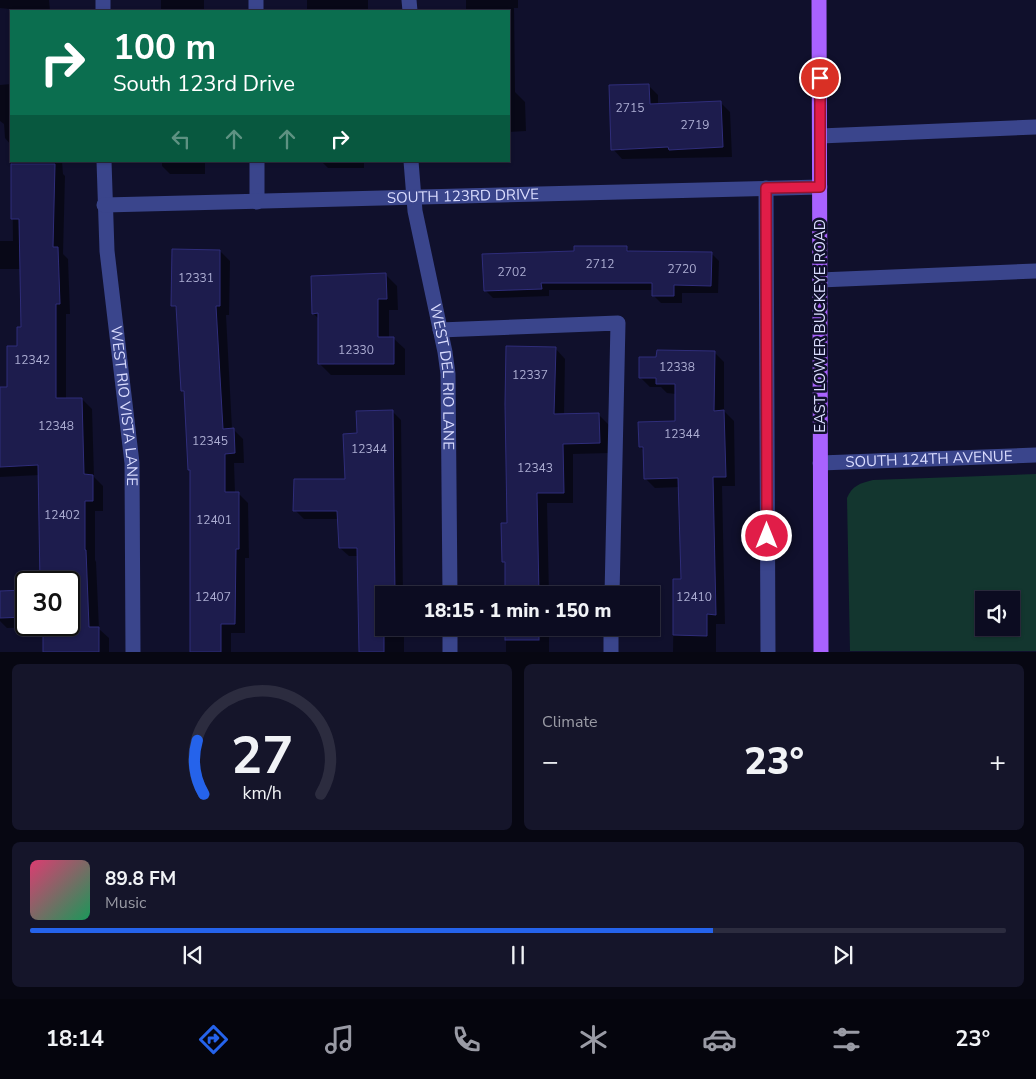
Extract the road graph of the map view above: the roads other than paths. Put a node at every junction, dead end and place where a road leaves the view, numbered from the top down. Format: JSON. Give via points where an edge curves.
{"nodes":[{"id":1,"x":819,"y":0,"type":"edge"},
{"id":2,"x":1036,"y":127,"type":"edge"},
{"id":3,"x":820,"y":136,"type":"junction"},
{"id":4,"x":104,"y":162,"type":"edge"},
{"id":5,"x":257,"y":162,"type":"edge"},
{"id":6,"x":411,"y":162,"type":"edge"},
{"id":7,"x":820,"y":187,"type":"junction"},
{"id":8,"x":766,"y":188,"type":"junction"},
{"id":9,"x":413,"y":198,"type":"junction"},
{"id":10,"x":257,"y":202,"type":"junction"},
{"id":11,"x":104,"y":206,"type":"junction"},
{"id":12,"x":1036,"y":271,"type":"edge"},
{"id":13,"x":820,"y":280,"type":"junction"},
{"id":14,"x":440,"y":330,"type":"junction"},
{"id":15,"x":1036,"y":455,"type":"edge"},
{"id":16,"x":820,"y":463,"type":"junction"},
{"id":17,"x":450,"y":586,"type":"edge"},
{"id":18,"x":612,"y":586,"type":"edge"},
{"id":19,"x":450,"y":636,"type":"edge"},
{"id":20,"x":611,"y":636,"type":"edge"},
{"id":21,"x":133,"y":652,"type":"edge"},
{"id":22,"x":450,"y":652,"type":"edge"},
{"id":23,"x":611,"y":652,"type":"edge"},
{"id":24,"x":768,"y":652,"type":"edge"},
{"id":25,"x":821,"y":652,"type":"edge"}],
"edges":[{"from":1,"to":3,"type":"main road","name":"EAST LOWER BUCKEYE ROAD"},
{"from":2,"to":3,"type":"street"},
{"from":3,"to":7,"type":"main road","name":"EAST LOWER BUCKEYE ROAD"},
{"from":4,"to":11,"type":"street","name":"WEST RIO VISTA LANE"},
{"from":5,"to":10,"type":"street"},
{"from":6,"to":9,"type":"street","name":"WEST DEL RIO LANE"},
{"from":7,"to":8,"type":"street","name":"SOUTH 123RD DRIVE"},
{"from":7,"to":13,"type":"main road","name":"EAST LOWER BUCKEYE ROAD"},
{"from":8,"to":9,"type":"street","name":"SOUTH 123RD DRIVE"},
{"from":8,"to":24,"type":"street"},
{"from":9,"to":10,"type":"street","name":"SOUTH 123RD DRIVE"},
{"from":9,"to":14,"type":"street","name":"WEST DEL RIO LANE"},
{"from":10,"to":11,"type":"street","name":"SOUTH 123RD DRIVE"},
{"from":11,"to":21,"type":"street","name":"WEST RIO VISTA LANE","via":[[132,463]]},
{"from":12,"to":13,"type":"street"},
{"from":13,"to":16,"type":"main road","name":"EAST LOWER BUCKEYE ROAD"},
{"from":14,"to":17,"type":"street","name":"WEST DEL RIO LANE","via":[[449,396]]},
{"from":14,"to":18,"type":"street","via":[[618,323]]},
{"from":15,"to":16,"type":"street","name":"SOUTH 124TH AVENUE"},
{"from":16,"to":25,"type":"main road","name":"EAST LOWER BUCKEYE ROAD"},
{"from":19,"to":22,"type":"street"},
{"from":20,"to":23,"type":"street"}]}
